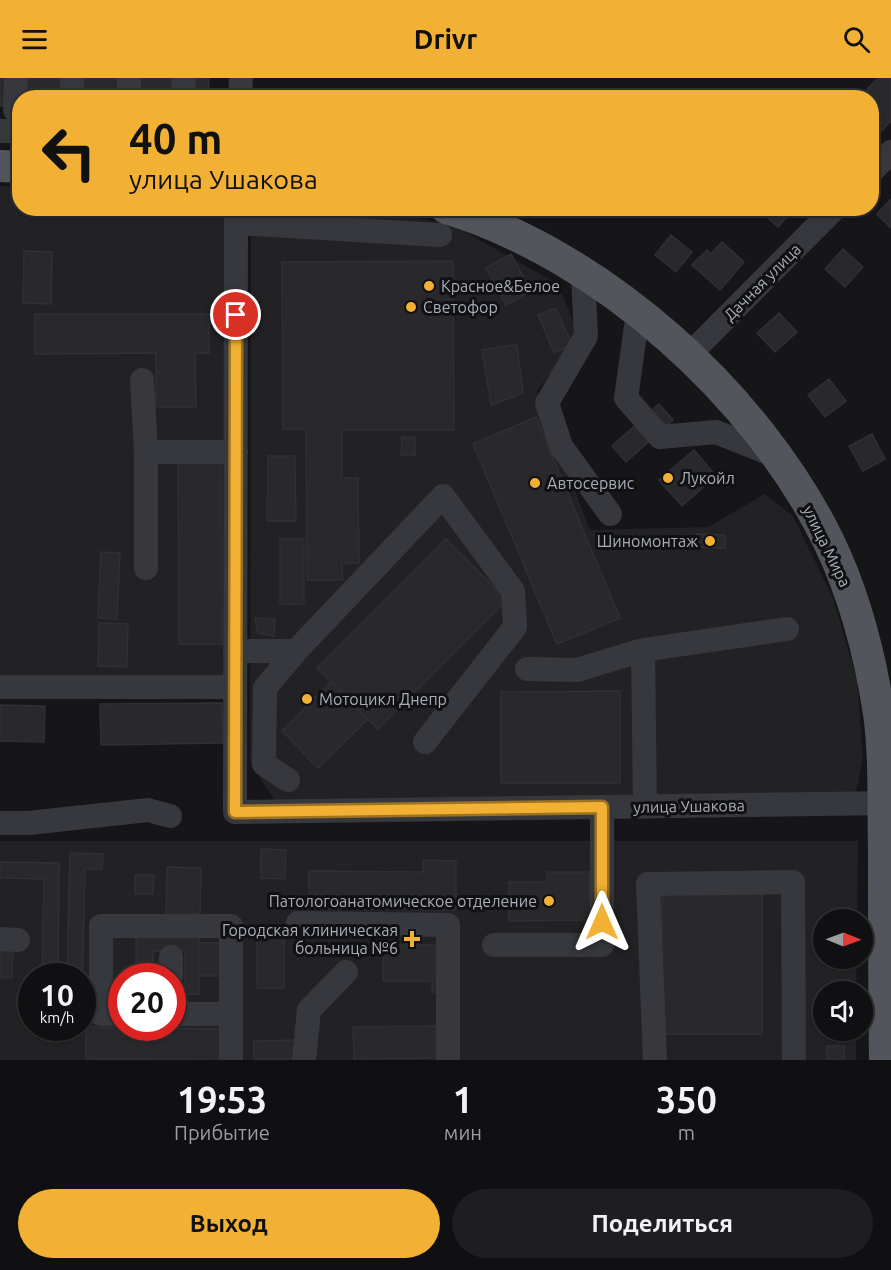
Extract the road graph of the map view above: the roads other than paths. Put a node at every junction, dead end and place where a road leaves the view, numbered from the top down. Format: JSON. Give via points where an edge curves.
{"nodes":[{"id":1,"x":891,"y":152,"type":"edge"},
{"id":2,"x":879,"y":164,"type":"edge"},
{"id":3,"x":236,"y":216,"type":"edge"},
{"id":4,"x":827,"y":216,"type":"edge"},
{"id":5,"x":443,"y":222,"type":"edge"},
{"id":6,"x":584,"y":274,"type":"junction"},
{"id":7,"x":611,"y":292,"type":"junction"},
{"id":8,"x":638,"y":312,"type":"junction"},
{"id":9,"x":585,"y":322,"type":"junction"},
{"id":10,"x":688,"y":356,"type":"junction"},
{"id":11,"x":142,"y":380,"type":"dead end"},
{"id":12,"x":146,"y":452,"type":"junction"},
{"id":13,"x":236,"y":452,"type":"junction"},
{"id":14,"x":774,"y":454,"type":"junction"},
{"id":15,"x":610,"y":514,"type":"dead end"},
{"id":16,"x":146,"y":568,"type":"dead end"},
{"id":17,"x":787,"y":629,"type":"dead end"},
{"id":18,"x":643,"y":650,"type":"junction"},
{"id":19,"x":235,"y":651,"type":"junction"},
{"id":20,"x":296,"y":651,"type":"junction"},
{"id":21,"x":527,"y":669,"type":"dead end"},
{"id":22,"x":0,"y":687,"type":"edge"},
{"id":23,"x":235,"y":687,"type":"junction"},
{"id":24,"x":425,"y":742,"type":"dead end"},
{"id":25,"x":288,"y":780,"type":"dead end"},
{"id":26,"x":887,"y":803,"type":"edge"},
{"id":27,"x":602,"y":807,"type":"junction"},
{"id":28,"x":645,"y":807,"type":"junction"},
{"id":29,"x":170,"y":816,"type":"dead end"},
{"id":30,"x":0,"y":824,"type":"edge"},
{"id":31,"x":298,"y":923,"type":"dead end"},
{"id":32,"x":494,"y":945,"type":"dead end"},
{"id":33,"x":346,"y":972,"type":"dead end"},
{"id":34,"x":108,"y":1014,"type":"edge"},
{"id":35,"x":186,"y":1014,"type":"edge"},
{"id":36,"x":231,"y":1014,"type":"junction"},
{"id":37,"x":231,"y":1060,"type":"edge"},
{"id":38,"x":304,"y":1060,"type":"edge"},
{"id":39,"x":448,"y":1060,"type":"edge"},
{"id":40,"x":655,"y":1060,"type":"edge"},
{"id":41,"x":794,"y":1060,"type":"edge"},
{"id":42,"x":885,"y":1060,"type":"edge"}],
"edges":[{"from":1,"to":2,"type":"street"},
{"from":3,"to":5,"type":"street"},
{"from":3,"to":13,"type":"street"},
{"from":4,"to":10,"type":"street","name":"Дачная улица"},
{"from":5,"to":6,"type":"main road","name":"улица Мира","via":[[526,241]]},
{"from":6,"to":7,"type":"main road","name":"улица Мира"},
{"from":6,"to":9,"type":"street"},
{"from":7,"to":8,"type":"main road","name":"улица Мира"},
{"from":7,"to":9,"type":"street"},
{"from":8,"to":10,"type":"main road","name":"улица Мира"},
{"from":8,"to":14,"type":"street","via":[[626,398],[660,437],[716,432]]},
{"from":9,"to":15,"type":"street","via":[[586,336],[547,403],[561,446]]},
{"from":10,"to":14,"type":"main road","name":"улица Мира"},
{"from":11,"to":12,"type":"street"},
{"from":12,"to":13,"type":"street"},
{"from":12,"to":16,"type":"street"},
{"from":13,"to":19,"type":"street"},
{"from":14,"to":26,"type":"main road","name":"улица Мира","via":[[829,542],[853,601],[879,717]]},
{"from":17,"to":18,"type":"street"},
{"from":18,"to":21,"type":"street","via":[[577,670]]},
{"from":18,"to":28,"type":"street"},
{"from":19,"to":20,"type":"street"},
{"from":19,"to":23,"type":"street"},
{"from":20,"to":24,"type":"street","via":[[443,496],[513,591],[515,627]]},
{"from":20,"to":25,"type":"street","via":[[265,688],[264,764]]},
{"from":22,"to":23,"type":"street"},
{"from":23,"to":27,"type":"street","name":"улица Ушакова","via":[[235,812]]},
{"from":26,"to":28,"type":"street","name":"улица Ушакова"},
{"from":26,"to":42,"type":"main road","name":"улица Мира"},
{"from":27,"to":28,"type":"street","name":"улица Ушакова"},
{"from":27,"to":32,"type":"street","via":[[603,945]]},
{"from":29,"to":30,"type":"street","via":[[148,810]]},
{"from":31,"to":39,"type":"street","via":[[448,925]]},
{"from":33,"to":38,"type":"street","via":[[309,1010]]},
{"from":34,"to":36,"type":"street","via":[[101,1014],[101,926],[231,926]]},
{"from":35,"to":36,"type":"street"},
{"from":36,"to":37,"type":"street"},
{"from":40,"to":41,"type":"street","via":[[648,884],[793,882]]}]}
